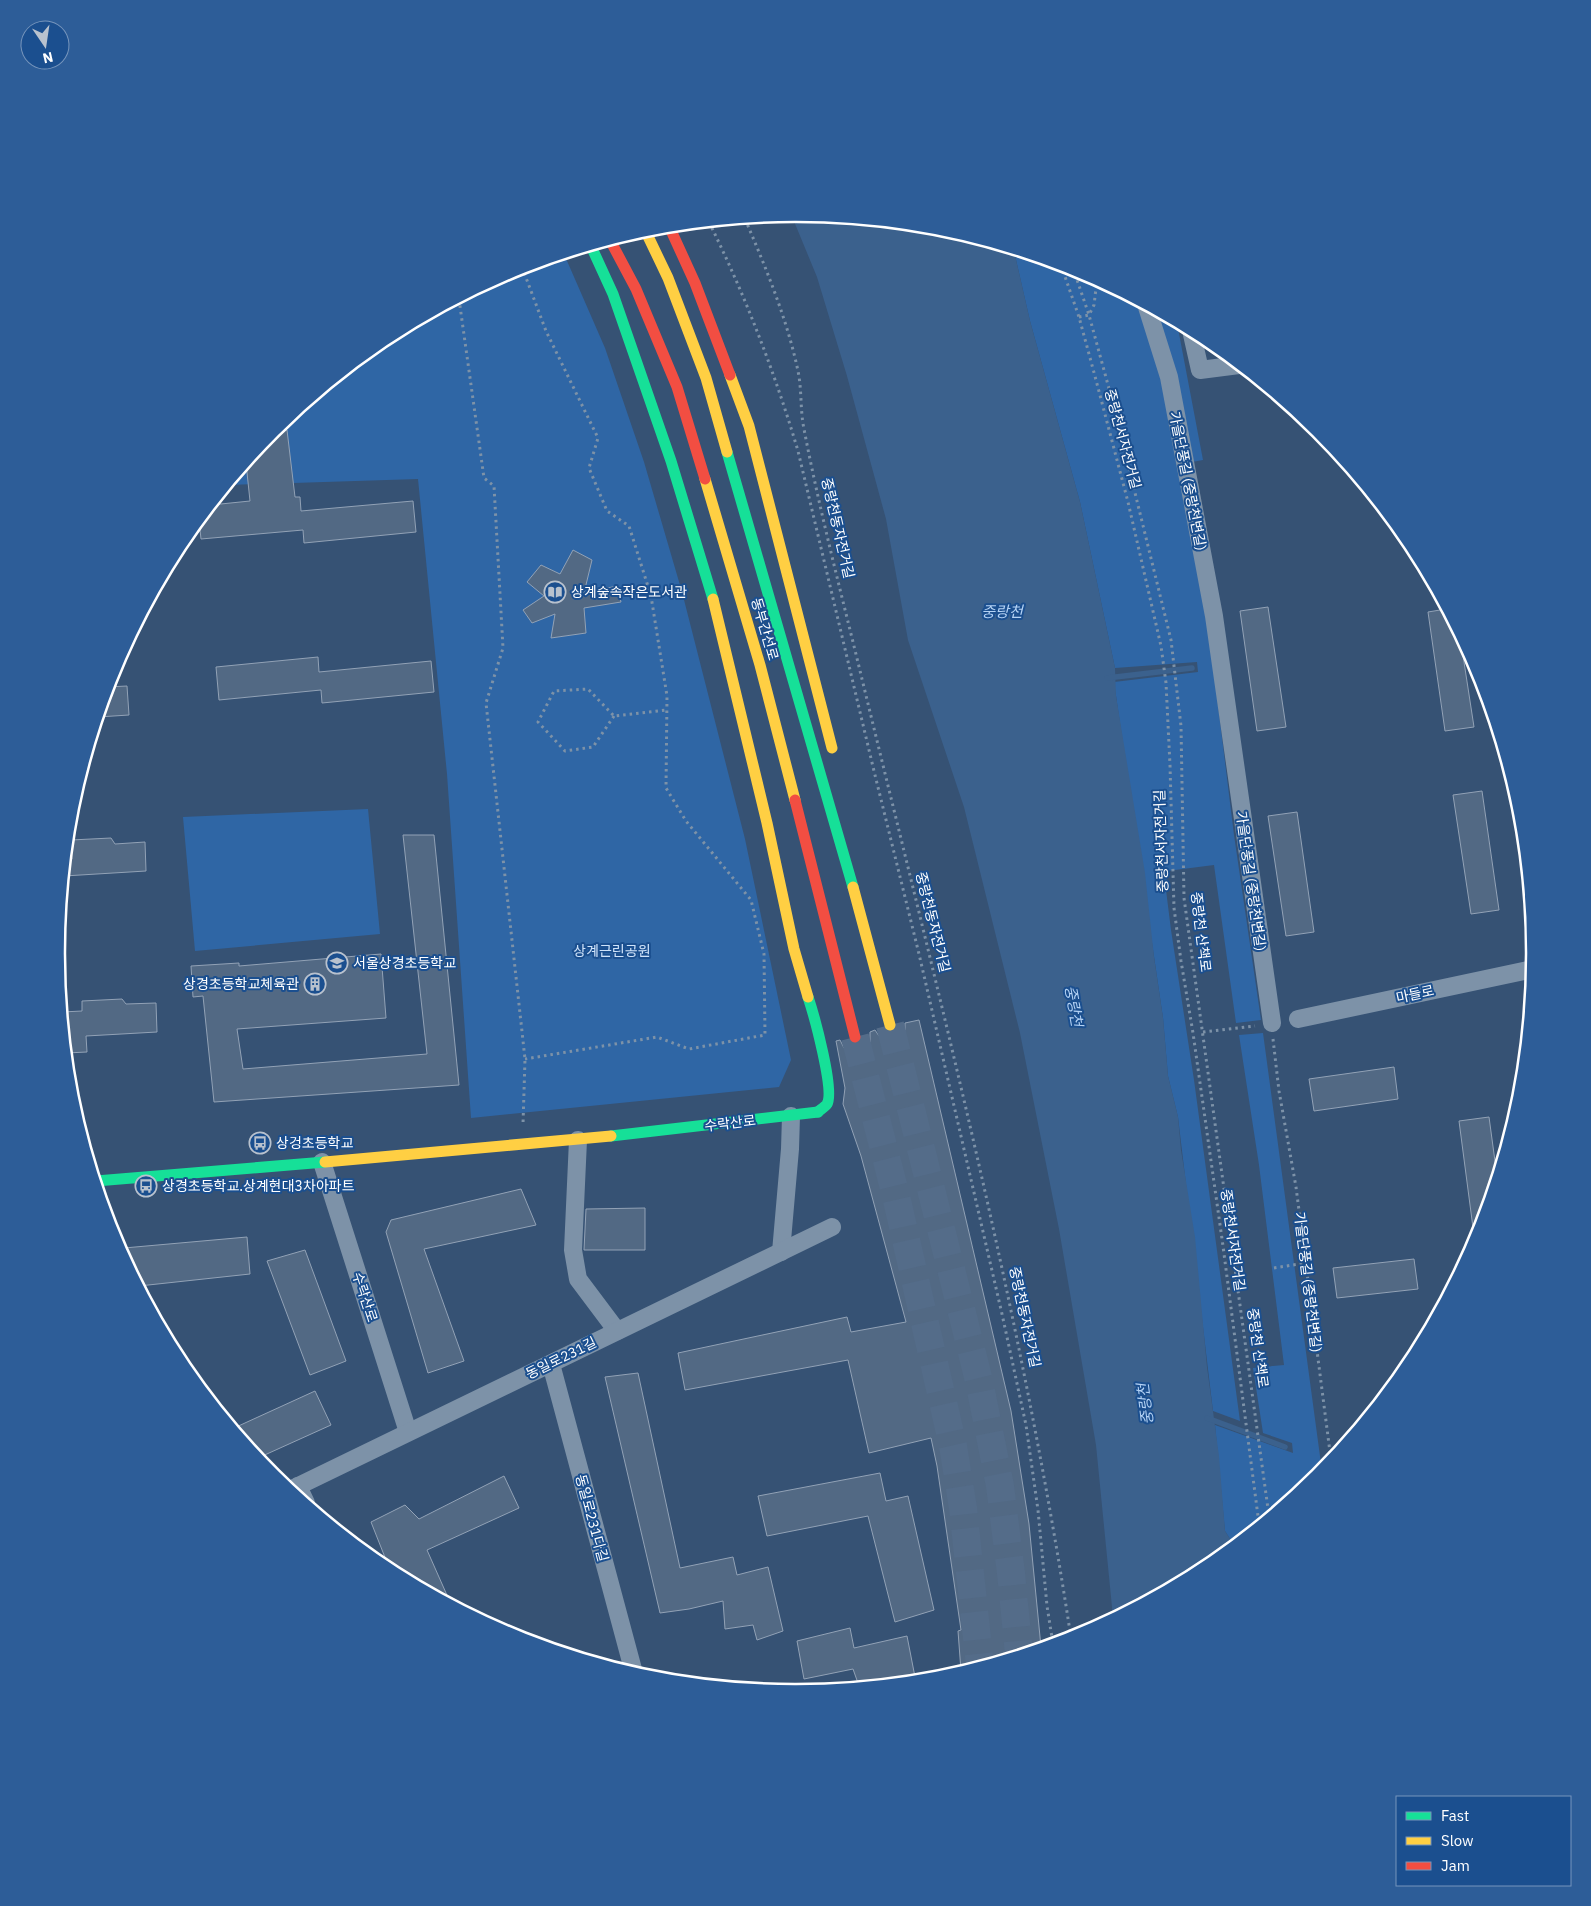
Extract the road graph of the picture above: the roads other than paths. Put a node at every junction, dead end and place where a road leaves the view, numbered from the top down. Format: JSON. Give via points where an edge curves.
{"nodes":[{"id":1,"x":673,"y":234,"type":"edge"},
{"id":2,"x":649,"y":238,"type":"edge"},
{"id":3,"x":613,"y":246,"type":"edge"},
{"id":4,"x":593,"y":251,"type":"edge"},
{"id":5,"x":1149,"y":314,"type":"edge"},
{"id":6,"x":1194,"y":342,"type":"edge"},
{"id":7,"x":1230,"y":366,"type":"edge"},
{"id":8,"x":835,"y":760,"type":"dead end"},
{"id":9,"x":846,"y":818,"type":"dead end"},
{"id":10,"x":862,"y":916,"type":"junction"},
{"id":11,"x":1525,"y":971,"type":"edge"},
{"id":12,"x":1298,"y":1019,"type":"dead end"},
{"id":13,"x":1272,"y":1023,"type":"road end"},
{"id":14,"x":890,"y":1025,"type":"tunnel mouth"},
{"id":15,"x":855,"y":1037,"type":"tunnel mouth"},
{"id":16,"x":791,"y":1116,"type":"junction"},
{"id":17,"x":578,"y":1140,"type":"junction"},
{"id":18,"x":322,"y":1162,"type":"junction"},
{"id":19,"x":102,"y":1181,"type":"edge"},
{"id":20,"x":832,"y":1227,"type":"dead end"},
{"id":21,"x":781,"y":1252,"type":"junction"},
{"id":22,"x":617,"y":1331,"type":"junction"},
{"id":23,"x":551,"y":1364,"type":"junction"},
{"id":24,"x":408,"y":1432,"type":"junction"},
{"id":25,"x":297,"y":1487,"type":"edge"},
{"id":26,"x":632,"y":1664,"type":"edge"}],
"edges":[{"from":1,"to":8,"type":"main road","via":[[696,283],[749,426]]},
{"from":2,"to":10,"type":"main road","name":"동부간선로","via":[[668,278],[706,378]]},
{"from":3,"to":15,"type":"main road","name":"동부간선로","via":[[636,289],[677,387],[760,665]]},
{"from":4,"to":16,"type":"main road","name":"수락산로","via":[[613,294],[671,461],[713,598],[794,949],[815,1019],[830,1091],[828,1104],[818,1112]]},
{"from":5,"to":13,"type":"street","name":"가을단풍길 (중랑천변길)","via":[[1169,377],[1214,616]]},
{"from":6,"to":7,"type":"street","via":[[1200,370]]},
{"from":9,"to":10,"type":"main road"},
{"from":10,"to":14,"type":"main road","name":"동부간선로"},
{"from":11,"to":12,"type":"street","name":"마들로"},
{"from":16,"to":17,"type":"main road","name":"수락산로"},
{"from":16,"to":21,"type":"street"},
{"from":17,"to":18,"type":"main road","name":"수락산로"},
{"from":17,"to":22,"type":"street","via":[[573,1250],[578,1279]]},
{"from":18,"to":19,"type":"main road","name":"수락산로"},
{"from":18,"to":24,"type":"street","name":"수락산로"},
{"from":20,"to":21,"type":"street","name":"동일로231길"},
{"from":21,"to":22,"type":"street","name":"동일로231길"},
{"from":22,"to":23,"type":"street","name":"동일로231길"},
{"from":23,"to":24,"type":"street","name":"동일로231길"},
{"from":23,"to":26,"type":"street","name":"동일로231다길"},
{"from":24,"to":25,"type":"street","name":"동일로231길"}]}
